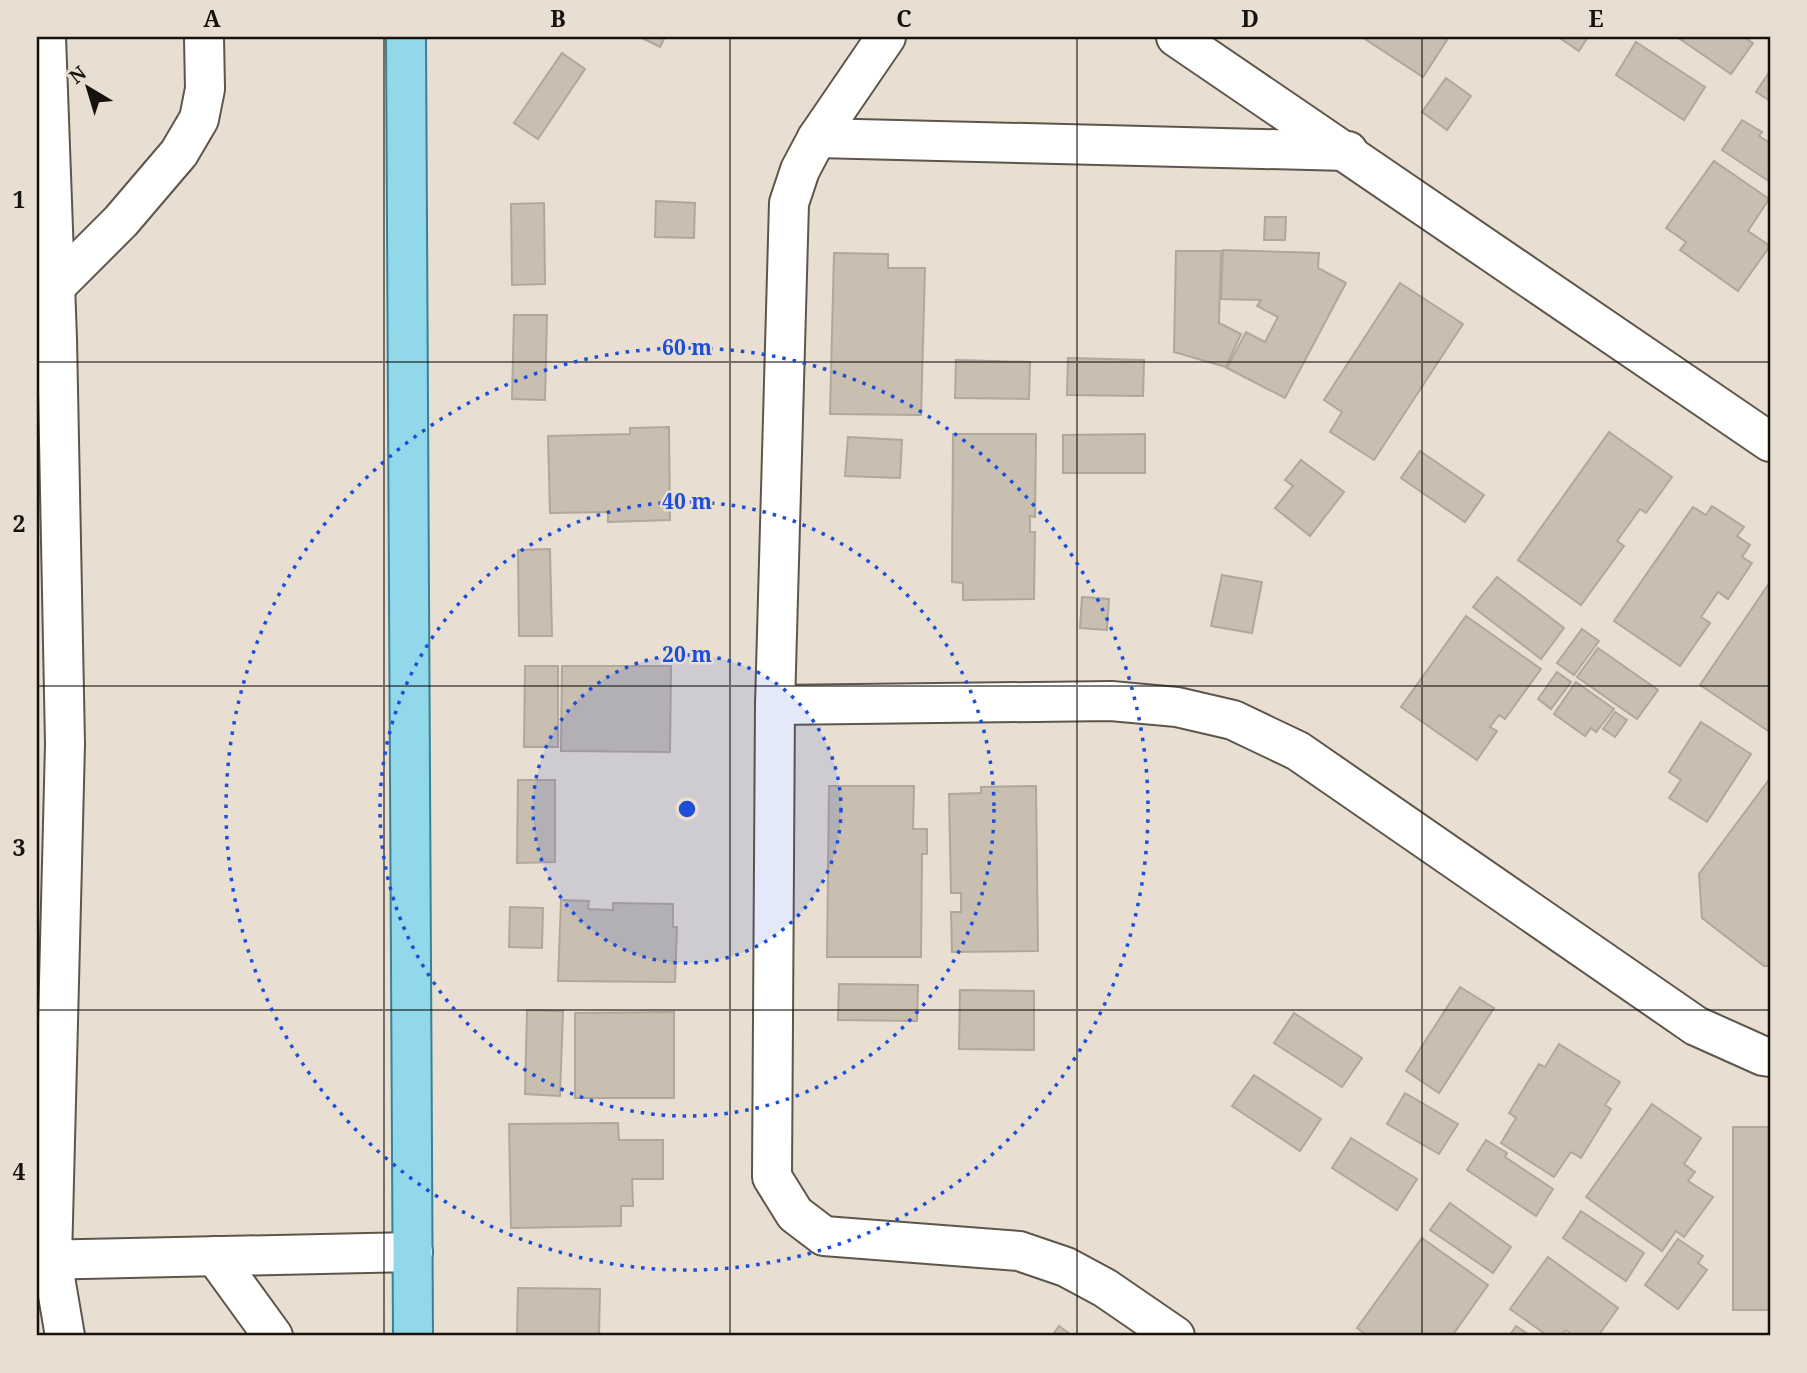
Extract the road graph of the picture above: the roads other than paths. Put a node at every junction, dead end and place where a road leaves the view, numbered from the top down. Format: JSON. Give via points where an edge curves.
{"nodes":[{"id":1,"x":46,"y":37,"type":"edge"},
{"id":2,"x":204,"y":37,"type":"edge"},
{"id":3,"x":406,"y":37,"type":"edge"},
{"id":4,"x":886,"y":37,"type":"edge"},
{"id":5,"x":1177,"y":37,"type":"edge"},
{"id":6,"x":817,"y":138,"type":"junction"},
{"id":7,"x":1348,"y":151,"type":"junction"},
{"id":8,"x":55,"y":287,"type":"junction"},
{"id":9,"x":47,"y":339,"type":"edge"},
{"id":10,"x":1770,"y":442,"type":"edge"},
{"id":11,"x":775,"y":705,"type":"junction"},
{"id":12,"x":1770,"y":1057,"type":"edge"},
{"id":13,"x":413,"y":1252,"type":"junction"},
{"id":14,"x":215,"y":1256,"type":"junction"},
{"id":15,"x":44,"y":1260,"type":"edge"},
{"id":16,"x":65,"y":1336,"type":"edge"},
{"id":17,"x":273,"y":1336,"type":"edge"},
{"id":18,"x":414,"y":1336,"type":"edge"},
{"id":19,"x":1175,"y":1336,"type":"edge"}],
"edges":[{"from":1,"to":8,"type":"street"},
{"from":2,"to":8,"type":"street","via":[[205,89],[199,119],[179,153],[121,221]]},
{"from":3,"to":13,"type":"main road"},
{"from":4,"to":6,"type":"street"},
{"from":5,"to":7,"type":"street"},
{"from":6,"to":7,"type":"street"},
{"from":6,"to":11,"type":"street","via":[[789,203]]},
{"from":7,"to":10,"type":"street"},
{"from":8,"to":9,"type":"street"},
{"from":9,"to":15,"type":"street","via":[[65,744]]},
{"from":11,"to":12,"type":"street","via":[[1111,701],[1177,707],[1233,720],[1298,751],[1696,1026]]},
{"from":11,"to":19,"type":"street","via":[[772,1177],[795,1214],[824,1236],[1019,1251],[1066,1266]]},
{"from":13,"to":14,"type":"street"},
{"from":13,"to":18,"type":"main road"},
{"from":14,"to":15,"type":"street"},
{"from":14,"to":17,"type":"street"},
{"from":15,"to":16,"type":"street"}]}
